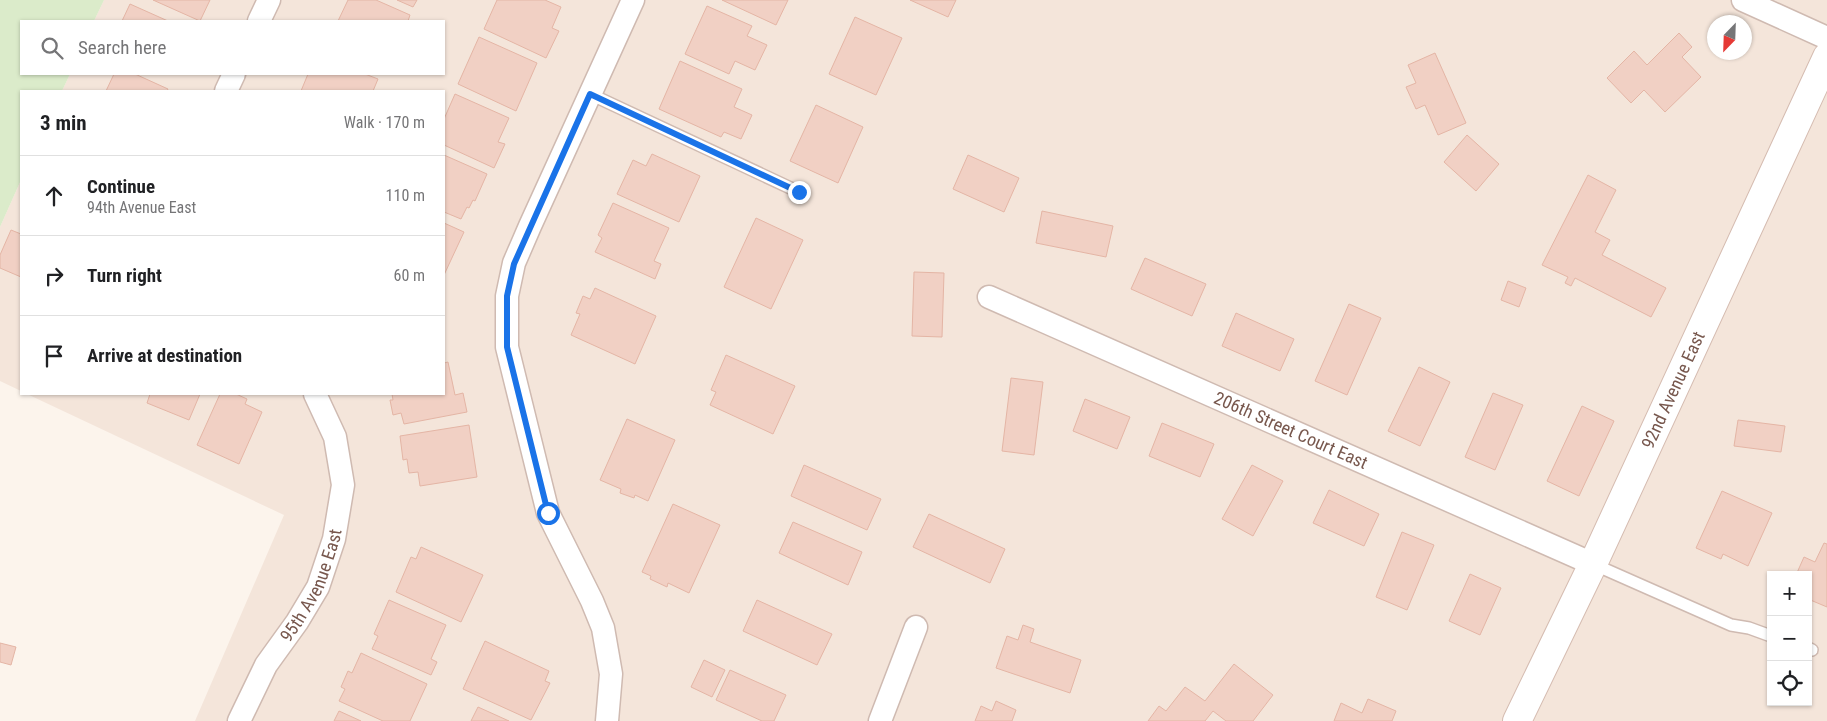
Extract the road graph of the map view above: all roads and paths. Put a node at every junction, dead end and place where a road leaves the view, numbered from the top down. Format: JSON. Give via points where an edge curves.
{"nodes":[{"id":1,"x":269,"y":0,"type":"edge"},
{"id":2,"x":633,"y":0,"type":"edge"},
{"id":3,"x":1743,"y":0,"type":"edge"},
{"id":4,"x":259,"y":20,"type":"edge"},
{"id":5,"x":1827,"y":38,"type":"edge"},
{"id":6,"x":1827,"y":57,"type":"edge"},
{"id":7,"x":234,"y":75,"type":"edge"},
{"id":8,"x":226,"y":90,"type":"edge"},
{"id":9,"x":590,"y":94,"type":"junction"},
{"id":10,"x":799,"y":192,"type":"dead end"},
{"id":11,"x":989,"y":297,"type":"dead end"},
{"id":12,"x":314,"y":395,"type":"edge"},
{"id":13,"x":1593,"y":564,"type":"junction"},
{"id":14,"x":916,"y":627,"type":"dead end"},
{"id":15,"x":1767,"y":635,"type":"edge"},
{"id":16,"x":239,"y":721,"type":"edge"},
{"id":17,"x":608,"y":721,"type":"edge"},
{"id":18,"x":880,"y":721,"type":"edge"},
{"id":19,"x":1517,"y":721,"type":"edge"}],
"edges":[{"from":1,"to":4,"type":"street"},
{"from":2,"to":9,"type":"street"},
{"from":3,"to":5,"type":"street"},
{"from":6,"to":13,"type":"street","name":"92nd Avenue East"},
{"from":7,"to":8,"type":"street"},
{"from":9,"to":10,"type":"lane"},
{"from":9,"to":17,"type":"street","via":[[514,264],[507,296],[507,347],[548,513],[604,628],[611,674]]},
{"from":11,"to":13,"type":"street","name":"206th Street Court East"},
{"from":12,"to":16,"type":"street","name":"95th Avenue East","via":[[335,437],[343,486],[334,539],[318,587],[266,665]]},
{"from":13,"to":15,"type":"lane","via":[[1731,625]]},
{"from":13,"to":19,"type":"street","name":"92nd Avenue East"},
{"from":14,"to":18,"type":"street"}]}
